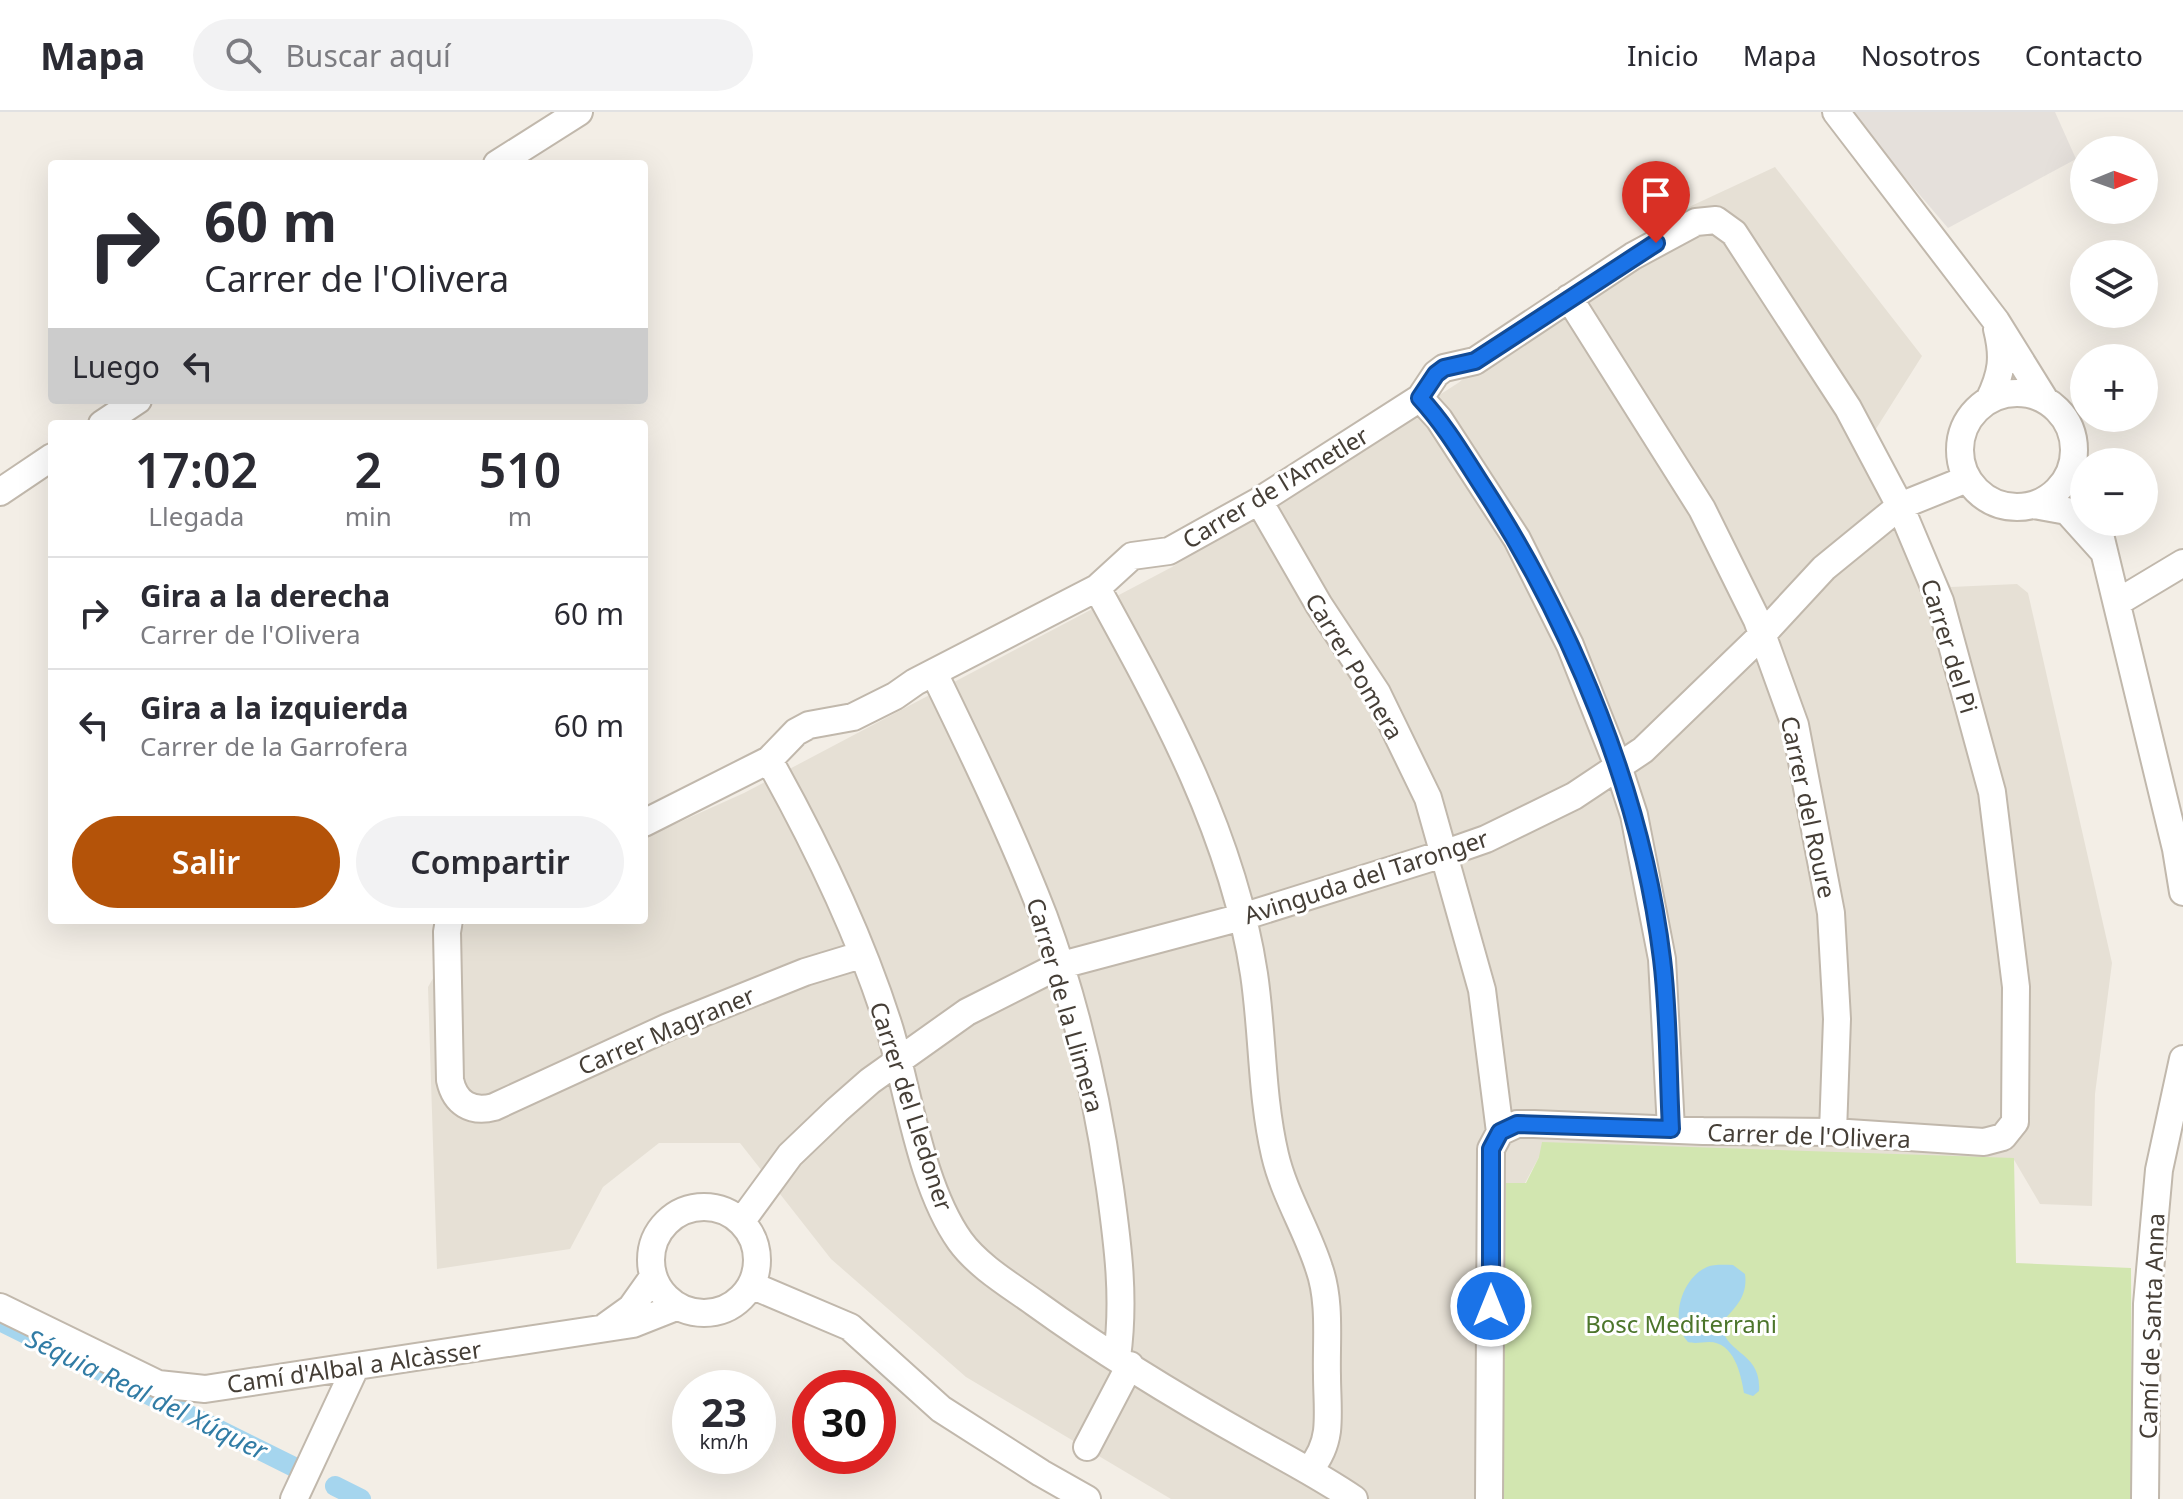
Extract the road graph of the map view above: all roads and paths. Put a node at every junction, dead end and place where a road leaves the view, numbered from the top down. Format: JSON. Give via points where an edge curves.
{"nodes":[{"id":1,"x":579,"y":112,"type":"edge"},
{"id":2,"x":1836,"y":112,"type":"edge"},
{"id":3,"x":503,"y":160,"type":"edge"},
{"id":4,"x":1725,"y":223,"type":"joint"},
{"id":5,"x":1569,"y":298,"type":"junction"},
{"id":6,"x":1996,"y":321,"type":"junction"},
{"id":7,"x":1420,"y":398,"type":"junction"},
{"id":8,"x":1989,"y":400,"type":"junction"},
{"id":9,"x":2045,"y":400,"type":"junction"},
{"id":10,"x":132,"y":404,"type":"edge"},
{"id":11,"x":108,"y":420,"type":"edge"},
{"id":12,"x":2074,"y":448,"type":"edge"},
{"id":13,"x":48,"y":460,"type":"edge"},
{"id":14,"x":2070,"y":469,"type":"edge"},
{"id":15,"x":1967,"y":479,"type":"junction"},
{"id":16,"x":0,"y":492,"type":"edge"},
{"id":17,"x":1259,"y":501,"type":"junction"},
{"id":18,"x":2034,"y":505,"type":"junction"},
{"id":19,"x":1900,"y":506,"type":"junction"},
{"id":20,"x":2101,"y":536,"type":"edge"},
{"id":21,"x":2105,"y":553,"type":"junction"},
{"id":22,"x":2183,"y":563,"type":"edge"},
{"id":23,"x":1097,"y":588,"type":"junction"},
{"id":24,"x":2118,"y":602,"type":"junction"},
{"id":25,"x":1762,"y":635,"type":"junction"},
{"id":26,"x":934,"y":673,"type":"junction"},
{"id":27,"x":769,"y":760,"type":"junction"},
{"id":28,"x":1618,"y":766,"type":"junction"},
{"id":29,"x":648,"y":821,"type":"edge"},
{"id":30,"x":1446,"y":853,"type":"junction"},
{"id":31,"x":2183,"y":892,"type":"edge"},
{"id":32,"x":1242,"y":917,"type":"junction"},
{"id":33,"x":449,"y":924,"type":"edge"},
{"id":34,"x":861,"y":955,"type":"junction"},
{"id":35,"x":1058,"y":966,"type":"junction"},
{"id":36,"x":2183,"y":1059,"type":"edge"},
{"id":37,"x":897,"y":1061,"type":"junction"},
{"id":38,"x":2015,"y":1122,"type":"joint"},
{"id":39,"x":1671,"y":1129,"type":"junction"},
{"id":40,"x":1500,"y":1132,"type":"junction"},
{"id":41,"x":1833,"y":1132,"type":"junction"},
{"id":42,"x":741,"y":1222,"type":"junction"},
{"id":43,"x":653,"y":1277,"type":"junction"},
{"id":44,"x":751,"y":1285,"type":"junction"},
{"id":45,"x":0,"y":1307,"type":"edge"},
{"id":46,"x":676,"y":1307,"type":"junction"},
{"id":47,"x":599,"y":1330,"type":"junction"},
{"id":48,"x":1124,"y":1361,"type":"junction"},
{"id":49,"x":356,"y":1366,"type":"junction"},
{"id":50,"x":1087,"y":1447,"type":"dead end"},
{"id":51,"x":1310,"y":1469,"type":"junction"},
{"id":52,"x":294,"y":1499,"type":"edge"},
{"id":53,"x":1087,"y":1499,"type":"edge"},
{"id":54,"x":1354,"y":1499,"type":"edge"},
{"id":55,"x":1489,"y":1499,"type":"edge"},
{"id":56,"x":2145,"y":1499,"type":"edge"}],
"edges":[{"from":1,"to":3,"type":"street"},
{"from":2,"to":6,"type":"street"},
{"from":4,"to":5,"type":"street","name":"Carrer de l'Ametler","via":[[1696,222]]},
{"from":4,"to":19,"type":"street","name":"Carrer del Pi","via":[[1848,408]]},
{"from":5,"to":7,"type":"street","name":"Carrer de l'Ametler","via":[[1475,361],[1444,368]]},
{"from":5,"to":25,"type":"street","name":"Carrer del Roure","via":[[1702,509]]},
{"from":6,"to":8,"type":"street","via":[[2003,353],[2001,375]]},
{"from":6,"to":9,"type":"street"},
{"from":7,"to":17,"type":"street","name":"Carrer de l'Ametler"},
{"from":7,"to":28,"type":"street","via":[[1517,539],[1570,645]]},
{"from":8,"to":9,"type":"street","via":[[2027,393]]},
{"from":8,"to":15,"type":"street","via":[[1975,411],[1962,435],[1961,462]]},
{"from":9,"to":12,"type":"street","via":[[2069,427]]},
{"from":10,"to":11,"type":"street"},
{"from":13,"to":16,"type":"street"},
{"from":14,"to":18,"type":"street","via":[[2051,496]]},
{"from":15,"to":18,"type":"street","via":[[1996,504]]},
{"from":15,"to":19,"type":"street","name":"Avinguda del Taronger"},
{"from":17,"to":23,"type":"street","name":"Carrer de l'Ametler","via":[[1169,551],[1132,556]]},
{"from":17,"to":30,"type":"street","name":"Carrer Pomera","via":[[1377,693],[1428,798]]},
{"from":18,"to":21,"type":"street","via":[[2067,511]]},
{"from":19,"to":25,"type":"street","name":"Avinguda del Taronger","via":[[1824,568]]},
{"from":19,"to":38,"type":"street","name":"Carrer del Pi","via":[[1940,601],[1992,792],[2016,987]]},
{"from":20,"to":21,"type":"street"},
{"from":21,"to":24,"type":"street"},
{"from":22,"to":24,"type":"street"},
{"from":23,"to":26,"type":"street","name":"Carrer de l'Ametler"},
{"from":23,"to":32,"type":"street","via":[[1202,796]]},
{"from":24,"to":31,"type":"street"},
{"from":25,"to":28,"type":"street","name":"Avinguda del Taronger","via":[[1691,707]]},
{"from":25,"to":41,"type":"street","name":"Carrer del Roure","via":[[1795,725],[1831,913],[1837,1019]]},
{"from":26,"to":27,"type":"street","name":"Carrer de l'Ametler","via":[[853,717],[809,725]]},
{"from":26,"to":35,"type":"street","name":"Carrer de la Llimera","via":[[1022,862]]},
{"from":27,"to":29,"type":"street","name":"Carrer de l'Ametler"},
{"from":27,"to":34,"type":"street","name":"Carrer del Lledoner","via":[[811,833]]},
{"from":28,"to":30,"type":"street","name":"Avinguda del Taronger","via":[[1574,796]]},
{"from":28,"to":39,"type":"street","via":[[1634,815],[1662,959]]},
{"from":30,"to":32,"type":"street","name":"Avinguda del Taronger"},
{"from":30,"to":40,"type":"street","name":"Carrer Pomera","via":[[1482,990]]},
{"from":32,"to":35,"type":"street","name":"Avinguda del Taronger"},
{"from":32,"to":51,"type":"street","via":[[1254,974],[1275,1156],[1320,1268],[1326,1300],[1327,1430],[1321,1456]]},
{"from":33,"to":34,"type":"street","name":"Carrer Magraner","via":[[450,1080],[457,1099],[474,1109],[494,1107],[631,1042]]},
{"from":34,"to":37,"type":"street","name":"Carrer del Lledoner"},
{"from":35,"to":37,"type":"street","name":"Avinguda del Taronger","via":[[967,1012]]},
{"from":35,"to":48,"type":"street","name":"Carrer de la Llimera","via":[[1100,1116],[1117,1238]]},
{"from":36,"to":56,"type":"street","name":"Camí de Santa Anna","via":[[2159,1170],[2147,1304]]},
{"from":37,"to":42,"type":"street","name":"Avinguda del Taronger","via":[[790,1155]]},
{"from":37,"to":48,"type":"street","name":"Carrer del Lledoner","via":[[930,1177],[961,1243],[1001,1279]]},
{"from":38,"to":41,"type":"street","name":"Carrer de l'Olivera","via":[[2003,1137],[1984,1142]]},
{"from":39,"to":40,"type":"street","name":"Carrer de l'Olivera","via":[[1517,1124]]},
{"from":39,"to":41,"type":"street","name":"Carrer de l'Olivera"},
{"from":40,"to":55,"type":"street","name":"Carrer Pomera","via":[[1491,1149]]},
{"from":42,"to":43,"type":"street","via":[[710,1207],[676,1214],[654,1242]]},
{"from":42,"to":44,"type":"street","via":[[757,1252]]},
{"from":43,"to":46,"type":"street"},
{"from":43,"to":47,"type":"street","name":"Camí d'Albal a Alcàsser","via":[[631,1308]]},
{"from":44,"to":46,"type":"street","via":[[727,1309],[710,1314]]},
{"from":44,"to":53,"type":"street","via":[[850,1327],[941,1409]]},
{"from":45,"to":49,"type":"street","name":"Camí d'Albal a Alcàsser","via":[[158,1384],[205,1389]]},
{"from":46,"to":47,"type":"street"},
{"from":47,"to":49,"type":"street","name":"Camí d'Albal a Alcàsser"},
{"from":48,"to":50,"type":"street","name":"Carrer de la Llimera"},
{"from":48,"to":51,"type":"street","name":"Carrer del Lledoner"},
{"from":49,"to":52,"type":"street"},
{"from":51,"to":54,"type":"street","name":"Carrer del Lledoner"}]}
